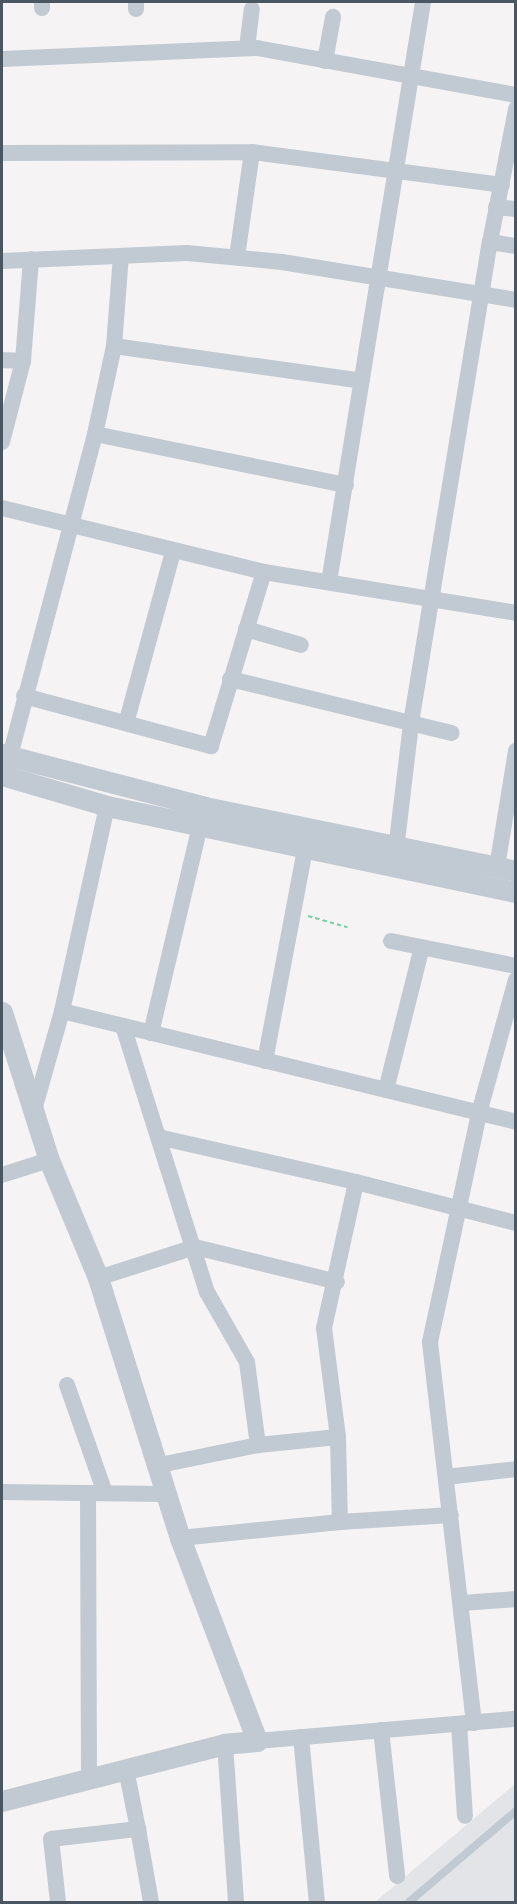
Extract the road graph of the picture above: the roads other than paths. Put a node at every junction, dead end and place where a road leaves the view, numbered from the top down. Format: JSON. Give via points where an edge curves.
{"nodes":[{"id":1,"x":423,"y":2,"type":"edge"},
{"id":2,"x":252,"y":9,"type":"dead end"},
{"id":3,"x":333,"y":17,"type":"dead end"},
{"id":4,"x":246,"y":48,"type":"junction"},
{"id":5,"x":2,"y":59,"type":"edge"},
{"id":6,"x":325,"y":61,"type":"junction"},
{"id":7,"x":409,"y":77,"type":"junction"},
{"id":8,"x":516,"y":95,"type":"edge"},
{"id":9,"x":516,"y":110,"type":"edge"},
{"id":10,"x":513,"y":133,"type":"edge"},
{"id":11,"x":252,"y":152,"type":"junction"},
{"id":12,"x":2,"y":153,"type":"edge"},
{"id":13,"x":397,"y":170,"type":"junction"},
{"id":14,"x":508,"y":176,"type":"edge"},
{"id":15,"x":496,"y":207,"type":"junction"},
{"id":16,"x":516,"y":209,"type":"edge"},
{"id":17,"x":490,"y":242,"type":"junction"},
{"id":18,"x":516,"y":246,"type":"edge"},
{"id":19,"x":121,"y":256,"type":"junction"},
{"id":20,"x":237,"y":257,"type":"junction"},
{"id":21,"x":31,"y":259,"type":"junction"},
{"id":22,"x":2,"y":261,"type":"edge"},
{"id":23,"x":378,"y":280,"type":"junction"},
{"id":24,"x":482,"y":294,"type":"junction"},
{"id":25,"x":516,"y":300,"type":"edge"},
{"id":26,"x":114,"y":346,"type":"junction"},
{"id":27,"x":2,"y":360,"type":"edge"},
{"id":28,"x":23,"y":361,"type":"junction"},
{"id":29,"x":362,"y":381,"type":"junction"},
{"id":30,"x":95,"y":434,"type":"junction"},
{"id":31,"x":2,"y":442,"type":"edge"},
{"id":32,"x":346,"y":485,"type":"junction"},
{"id":33,"x":2,"y":508,"type":"edge"},
{"id":34,"x":71,"y":525,"type":"junction"},
{"id":35,"x":173,"y":552,"type":"junction"},
{"id":36,"x":264,"y":572,"type":"junction"},
{"id":37,"x":329,"y":582,"type":"junction"},
{"id":38,"x":434,"y":597,"type":"junction"},
{"id":39,"x":516,"y":612,"type":"edge"},
{"id":40,"x":246,"y":629,"type":"junction"},
{"id":41,"x":301,"y":645,"type":"dead end"},
{"id":42,"x":230,"y":679,"type":"junction"},
{"id":43,"x":24,"y":696,"type":"junction"},
{"id":44,"x":127,"y":720,"type":"junction"},
{"id":45,"x":411,"y":723,"type":"junction"},
{"id":46,"x":451,"y":733,"type":"dead end"},
{"id":47,"x":516,"y":751,"type":"edge"},
{"id":48,"x":4,"y":762,"type":"edge"},
{"id":49,"x":107,"y":806,"type":"junction"},
{"id":50,"x":200,"y":825,"type":"junction"},
{"id":51,"x":305,"y":849,"type":"junction"},
{"id":52,"x":395,"y":857,"type":"junction"},
{"id":53,"x":506,"y":869,"type":"edge"},
{"id":54,"x":516,"y":892,"type":"edge"},
{"id":55,"x":391,"y":941,"type":"dead end"},
{"id":56,"x":422,"y":947,"type":"junction"},
{"id":57,"x":516,"y":966,"type":"edge"},
{"id":58,"x":516,"y":980,"type":"edge"},
{"id":59,"x":62,"y":1011,"type":"junction"},
{"id":60,"x":2,"y":1012,"type":"edge"},
{"id":61,"x":123,"y":1026,"type":"junction"},
{"id":62,"x":151,"y":1033,"type":"junction"},
{"id":63,"x":265,"y":1061,"type":"junction"},
{"id":64,"x":386,"y":1090,"type":"junction"},
{"id":65,"x":34,"y":1110,"type":"junction"},
{"id":66,"x":479,"y":1113,"type":"junction"},
{"id":67,"x":516,"y":1122,"type":"edge"},
{"id":68,"x":158,"y":1137,"type":"junction"},
{"id":69,"x":49,"y":1160,"type":"junction"},
{"id":70,"x":2,"y":1175,"type":"edge"},
{"id":71,"x":356,"y":1182,"type":"junction"},
{"id":72,"x":456,"y":1210,"type":"junction"},
{"id":73,"x":516,"y":1223,"type":"edge"},
{"id":74,"x":195,"y":1247,"type":"junction"},
{"id":75,"x":98,"y":1278,"type":"junction"},
{"id":76,"x":337,"y":1282,"type":"junction"},
{"id":77,"x":67,"y":1385,"type":"dead end"},
{"id":78,"x":338,"y":1437,"type":"junction"},
{"id":79,"x":258,"y":1445,"type":"junction"},
{"id":80,"x":155,"y":1466,"type":"junction"},
{"id":81,"x":516,"y":1469,"type":"edge"},
{"id":82,"x":446,"y":1477,"type":"junction"},
{"id":83,"x":2,"y":1492,"type":"edge"},
{"id":84,"x":96,"y":1493,"type":"junction"},
{"id":85,"x":164,"y":1494,"type":"junction"},
{"id":86,"x":451,"y":1515,"type":"junction"},
{"id":87,"x":340,"y":1522,"type":"junction"},
{"id":88,"x":180,"y":1538,"type":"junction"},
{"id":89,"x":516,"y":1599,"type":"edge"},
{"id":90,"x":462,"y":1603,"type":"junction"},
{"id":91,"x":516,"y":1719,"type":"edge"},
{"id":92,"x":466,"y":1724,"type":"junction"},
{"id":93,"x":381,"y":1730,"type":"junction"},
{"id":94,"x":301,"y":1737,"type":"junction"},
{"id":95,"x":257,"y":1741,"type":"junction"},
{"id":96,"x":225,"y":1744,"type":"junction"},
{"id":97,"x":126,"y":1769,"type":"junction"},
{"id":98,"x":89,"y":1779,"type":"junction"},
{"id":99,"x":2,"y":1801,"type":"edge"},
{"id":100,"x":516,"y":1811,"type":"edge"},
{"id":101,"x":465,"y":1816,"type":"dead end"},
{"id":102,"x":138,"y":1829,"type":"junction"},
{"id":103,"x":397,"y":1876,"type":"dead end"},
{"id":104,"x":58,"y":1902,"type":"edge"},
{"id":105,"x":151,"y":1902,"type":"edge"},
{"id":106,"x":236,"y":1902,"type":"edge"},
{"id":107,"x":317,"y":1902,"type":"edge"},
{"id":108,"x":409,"y":1902,"type":"edge"}],
"edges":[{"from":1,"to":7,"type":"street"},
{"from":2,"to":4,"type":"street"},
{"from":3,"to":6,"type":"street"},
{"from":4,"to":5,"type":"street"},
{"from":4,"to":6,"type":"street"},
{"from":6,"to":7,"type":"street"},
{"from":7,"to":8,"type":"street"},
{"from":7,"to":13,"type":"street"},
{"from":9,"to":10,"type":"street"},
{"from":10,"to":14,"type":"street"},
{"from":11,"to":12,"type":"street"},
{"from":11,"to":13,"type":"street"},
{"from":11,"to":20,"type":"street"},
{"from":13,"to":14,"type":"street"},
{"from":13,"to":23,"type":"street"},
{"from":14,"to":15,"type":"street"},
{"from":15,"to":16,"type":"street"},
{"from":15,"to":17,"type":"street"},
{"from":17,"to":18,"type":"street"},
{"from":17,"to":24,"type":"street"},
{"from":19,"to":20,"type":"street","via":[[187,253]]},
{"from":19,"to":21,"type":"street"},
{"from":19,"to":26,"type":"street"},
{"from":20,"to":23,"type":"street"},
{"from":21,"to":22,"type":"street"},
{"from":21,"to":28,"type":"street"},
{"from":23,"to":24,"type":"street"},
{"from":23,"to":29,"type":"street"},
{"from":24,"to":25,"type":"street"},
{"from":24,"to":38,"type":"street"},
{"from":26,"to":29,"type":"street"},
{"from":26,"to":30,"type":"street"},
{"from":27,"to":28,"type":"street"},
{"from":28,"to":31,"type":"street"},
{"from":29,"to":32,"type":"street"},
{"from":30,"to":32,"type":"street"},
{"from":30,"to":34,"type":"street"},
{"from":32,"to":37,"type":"street"},
{"from":33,"to":34,"type":"street"},
{"from":34,"to":35,"type":"street"},
{"from":34,"to":43,"type":"street"},
{"from":35,"to":36,"type":"street"},
{"from":35,"to":44,"type":"street"},
{"from":36,"to":37,"type":"street"},
{"from":36,"to":40,"type":"street"},
{"from":37,"to":38,"type":"street"},
{"from":38,"to":39,"type":"street"},
{"from":38,"to":45,"type":"street"},
{"from":40,"to":41,"type":"street"},
{"from":40,"to":42,"type":"street"},
{"from":42,"to":44,"type":"street","via":[[211,746]]},
{"from":42,"to":45,"type":"street"},
{"from":43,"to":44,"type":"street"},
{"from":43,"to":48,"type":"street"},
{"from":45,"to":46,"type":"street"},
{"from":45,"to":52,"type":"street"},
{"from":47,"to":53,"type":"street"},
{"from":48,"to":49,"type":"street"},
{"from":48,"to":52,"type":"street","via":[[205,807]]},
{"from":49,"to":50,"type":"street"},
{"from":49,"to":59,"type":"street"},
{"from":50,"to":51,"type":"street"},
{"from":50,"to":62,"type":"street"},
{"from":51,"to":52,"type":"street"},
{"from":51,"to":63,"type":"street"},
{"from":52,"to":53,"type":"street"},
{"from":52,"to":54,"type":"street"},
{"from":55,"to":56,"type":"street"},
{"from":56,"to":57,"type":"street"},
{"from":56,"to":64,"type":"street"},
{"from":58,"to":66,"type":"street"},
{"from":59,"to":61,"type":"street"},
{"from":59,"to":65,"type":"street"},
{"from":60,"to":65,"type":"street"},
{"from":61,"to":62,"type":"street"},
{"from":61,"to":68,"type":"street"},
{"from":62,"to":63,"type":"street"},
{"from":63,"to":64,"type":"street"},
{"from":64,"to":66,"type":"street"},
{"from":65,"to":69,"type":"street"},
{"from":66,"to":67,"type":"street"},
{"from":66,"to":72,"type":"street"},
{"from":68,"to":71,"type":"street"},
{"from":68,"to":74,"type":"street"},
{"from":69,"to":70,"type":"street"},
{"from":69,"to":75,"type":"street"},
{"from":71,"to":72,"type":"street"},
{"from":71,"to":76,"type":"street"},
{"from":72,"to":73,"type":"street"},
{"from":72,"to":82,"type":"street","via":[[430,1341]]},
{"from":74,"to":75,"type":"street"},
{"from":74,"to":76,"type":"street"},
{"from":74,"to":79,"type":"street","via":[[207,1292],[248,1362]]},
{"from":75,"to":80,"type":"street"},
{"from":76,"to":78,"type":"street","via":[[323,1341]]},
{"from":77,"to":84,"type":"street"},
{"from":78,"to":79,"type":"street"},
{"from":78,"to":87,"type":"street"},
{"from":79,"to":80,"type":"street"},
{"from":80,"to":85,"type":"street"},
{"from":81,"to":82,"type":"street"},
{"from":82,"to":86,"type":"street"},
{"from":83,"to":84,"type":"street"},
{"from":84,"to":85,"type":"street"},
{"from":84,"to":98,"type":"street"},
{"from":85,"to":88,"type":"street"},
{"from":86,"to":87,"type":"street"},
{"from":86,"to":90,"type":"street"},
{"from":87,"to":88,"type":"street"},
{"from":88,"to":95,"type":"street"},
{"from":89,"to":90,"type":"street"},
{"from":90,"to":92,"type":"street"},
{"from":91,"to":92,"type":"street"},
{"from":92,"to":93,"type":"street"},
{"from":92,"to":101,"type":"street"},
{"from":93,"to":94,"type":"street"},
{"from":93,"to":103,"type":"street"},
{"from":94,"to":95,"type":"street"},
{"from":94,"to":107,"type":"street"},
{"from":95,"to":96,"type":"street"},
{"from":96,"to":97,"type":"street"},
{"from":96,"to":106,"type":"street"},
{"from":97,"to":98,"type":"street"},
{"from":97,"to":102,"type":"street"},
{"from":98,"to":99,"type":"street"},
{"from":100,"to":108,"type":"lane"},
{"from":102,"to":104,"type":"street","via":[[51,1839]]},
{"from":102,"to":105,"type":"street"}]}
